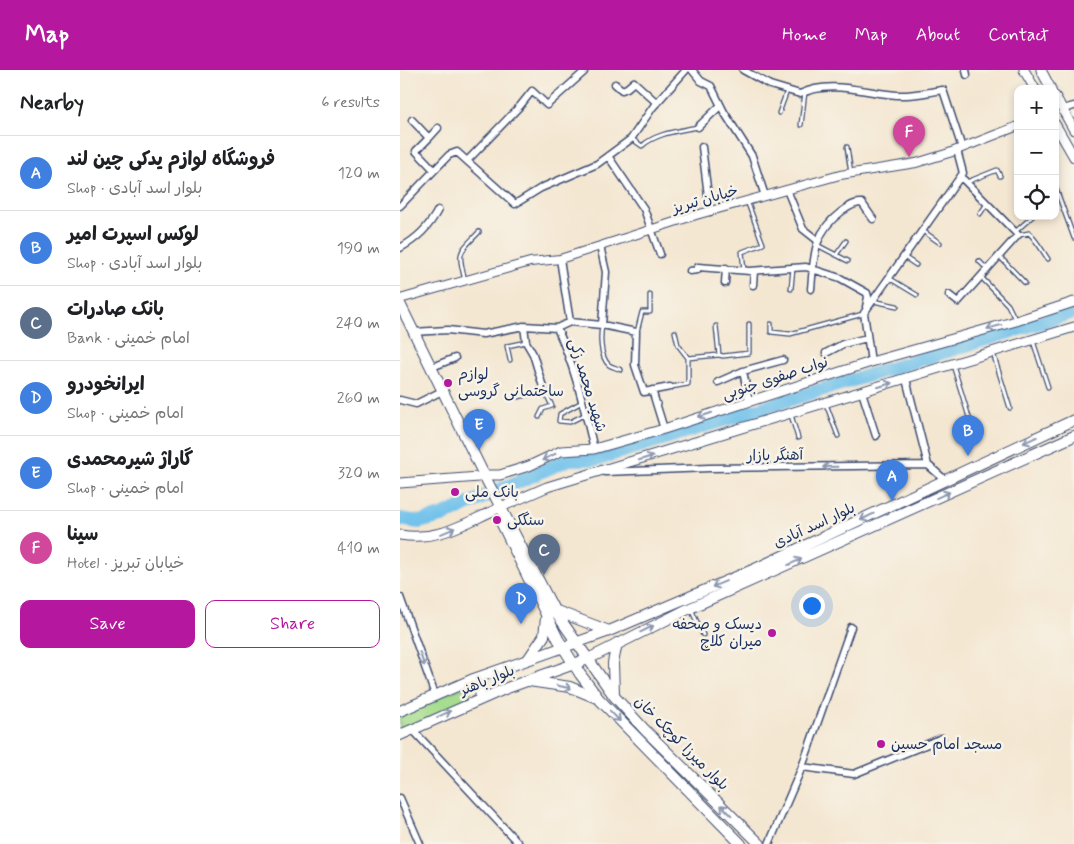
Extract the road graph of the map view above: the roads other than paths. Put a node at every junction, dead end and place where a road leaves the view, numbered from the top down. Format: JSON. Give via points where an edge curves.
{"nodes":[{"id":1,"x":686,"y":70,"type":"edge"},
{"id":2,"x":692,"y":70,"type":"edge"},
{"id":3,"x":1024,"y":70,"type":"edge"},
{"id":4,"x":1041,"y":70,"type":"edge"},
{"id":5,"x":746,"y":71,"type":"edge"},
{"id":6,"x":584,"y":72,"type":"dead end"},
{"id":7,"x":615,"y":84,"type":"dead end"},
{"id":8,"x":1033,"y":85,"type":"edge"},
{"id":9,"x":1050,"y":85,"type":"edge"},
{"id":10,"x":787,"y":90,"type":"junction"},
{"id":11,"x":805,"y":91,"type":"junction"},
{"id":12,"x":656,"y":103,"type":"junction"},
{"id":13,"x":1059,"y":103,"type":"edge"},
{"id":14,"x":720,"y":106,"type":"junction"},
{"id":15,"x":1074,"y":106,"type":"edge"},
{"id":16,"x":1063,"y":110,"type":"junction"},
{"id":17,"x":779,"y":113,"type":"dead end"},
{"id":18,"x":412,"y":120,"type":"dead end"},
{"id":19,"x":801,"y":125,"type":"dead end"},
{"id":20,"x":698,"y":127,"type":"joint"},
{"id":21,"x":438,"y":128,"type":"dead end"},
{"id":22,"x":1014,"y":128,"type":"edge"},
{"id":23,"x":1058,"y":130,"type":"edge"},
{"id":24,"x":1074,"y":130,"type":"edge"},
{"id":25,"x":430,"y":138,"type":"junction"},
{"id":26,"x":631,"y":139,"type":"junction"},
{"id":27,"x":702,"y":147,"type":"dead end"},
{"id":28,"x":847,"y":147,"type":"dead end"},
{"id":29,"x":959,"y":149,"type":"junction"},
{"id":30,"x":608,"y":156,"type":"junction"},
{"id":31,"x":1074,"y":157,"type":"edge"},
{"id":32,"x":467,"y":161,"type":"junction"},
{"id":33,"x":434,"y":170,"type":"junction"},
{"id":34,"x":851,"y":174,"type":"junction"},
{"id":35,"x":1000,"y":176,"type":"dead end"},
{"id":36,"x":961,"y":177,"type":"junction"},
{"id":37,"x":966,"y":183,"type":"junction"},
{"id":38,"x":788,"y":190,"type":"junction"},
{"id":39,"x":765,"y":196,"type":"junction"},
{"id":40,"x":1059,"y":197,"type":"edge"},
{"id":41,"x":747,"y":201,"type":"junction"},
{"id":42,"x":987,"y":204,"type":"junction"},
{"id":43,"x":400,"y":206,"type":"edge"},
{"id":44,"x":438,"y":210,"type":"dead end"},
{"id":45,"x":710,"y":212,"type":"junction"},
{"id":46,"x":980,"y":214,"type":"dead end"},
{"id":47,"x":873,"y":219,"type":"dead end"},
{"id":48,"x":1029,"y":220,"type":"edge"},
{"id":49,"x":652,"y":230,"type":"junction"},
{"id":50,"x":922,"y":230,"type":"junction"},
{"id":51,"x":479,"y":232,"type":"dead end"},
{"id":52,"x":1016,"y":233,"type":"junction"},
{"id":53,"x":1074,"y":238,"type":"edge"},
{"id":54,"x":846,"y":241,"type":"dead end"},
{"id":55,"x":817,"y":242,"type":"junction"},
{"id":56,"x":940,"y":243,"type":"dead end"},
{"id":57,"x":600,"y":246,"type":"junction"},
{"id":58,"x":400,"y":248,"type":"edge"},
{"id":59,"x":660,"y":254,"type":"dead end"},
{"id":60,"x":836,"y":255,"type":"junction"},
{"id":61,"x":999,"y":256,"type":"junction"},
{"id":62,"x":903,"y":257,"type":"junction"},
{"id":63,"x":1048,"y":259,"type":"dead end"},
{"id":64,"x":560,"y":260,"type":"junction"},
{"id":65,"x":848,"y":261,"type":"dead end"},
{"id":66,"x":979,"y":261,"type":"dead end"},
{"id":67,"x":916,"y":265,"type":"dead end"},
{"id":68,"x":726,"y":268,"type":"junction"},
{"id":69,"x":793,"y":268,"type":"junction"},
{"id":70,"x":813,"y":268,"type":"junction"},
{"id":71,"x":744,"y":270,"type":"junction"},
{"id":72,"x":987,"y":270,"type":"junction"},
{"id":73,"x":690,"y":271,"type":"dead end"},
{"id":74,"x":754,"y":271,"type":"junction"},
{"id":75,"x":981,"y":277,"type":"junction"},
{"id":76,"x":888,"y":278,"type":"junction"},
{"id":77,"x":465,"y":281,"type":"junction"},
{"id":78,"x":724,"y":283,"type":"dead end"},
{"id":79,"x":753,"y":284,"type":"dead end"},
{"id":80,"x":1025,"y":284,"type":"dead end"},
{"id":81,"x":791,"y":289,"type":"dead end"},
{"id":82,"x":812,"y":289,"type":"dead end"},
{"id":83,"x":650,"y":295,"type":"dead end"},
{"id":84,"x":917,"y":295,"type":"dead end"},
{"id":85,"x":949,"y":295,"type":"dead end"},
{"id":86,"x":400,"y":299,"type":"edge"},
{"id":87,"x":872,"y":301,"type":"junction"},
{"id":88,"x":1074,"y":302,"type":"edge"},
{"id":89,"x":400,"y":304,"type":"edge"},
{"id":90,"x":897,"y":306,"type":"dead end"},
{"id":91,"x":400,"y":314,"type":"edge"},
{"id":92,"x":864,"y":314,"type":"junction"},
{"id":93,"x":1016,"y":321,"type":"junction"},
{"id":94,"x":570,"y":322,"type":"junction"},
{"id":95,"x":749,"y":324,"type":"dead end"},
{"id":96,"x":771,"y":324,"type":"dead end"},
{"id":97,"x":524,"y":326,"type":"junction"},
{"id":98,"x":602,"y":326,"type":"junction"},
{"id":99,"x":716,"y":326,"type":"dead end"},
{"id":100,"x":557,"y":328,"type":"junction"},
{"id":101,"x":1074,"y":329,"type":"edge"},
{"id":102,"x":411,"y":332,"type":"junction"},
{"id":103,"x":636,"y":332,"type":"junction"},
{"id":104,"x":675,"y":332,"type":"dead end"},
{"id":105,"x":867,"y":338,"type":"junction"},
{"id":106,"x":1033,"y":340,"type":"junction"},
{"id":107,"x":526,"y":342,"type":"junction"},
{"id":108,"x":993,"y":352,"type":"junction"},
{"id":109,"x":826,"y":353,"type":"dead end"},
{"id":110,"x":719,"y":355,"type":"junction"},
{"id":111,"x":455,"y":358,"type":"dead end"},
{"id":112,"x":688,"y":358,"type":"junction"},
{"id":113,"x":510,"y":360,"type":"dead end"},
{"id":114,"x":783,"y":360,"type":"dead end"},
{"id":115,"x":871,"y":362,"type":"junction"},
{"id":116,"x":952,"y":365,"type":"junction"},
{"id":117,"x":432,"y":367,"type":"junction"},
{"id":118,"x":621,"y":370,"type":"dead end"},
{"id":119,"x":743,"y":371,"type":"junction"},
{"id":120,"x":906,"y":379,"type":"junction"},
{"id":121,"x":718,"y":382,"type":"dead end"},
{"id":122,"x":543,"y":386,"type":"junction"},
{"id":123,"x":670,"y":387,"type":"joint"},
{"id":124,"x":1048,"y":387,"type":"dead end"},
{"id":125,"x":652,"y":390,"type":"junction"},
{"id":126,"x":441,"y":392,"type":"junction"},
{"id":127,"x":862,"y":392,"type":"junction"},
{"id":128,"x":517,"y":397,"type":"dead end"},
{"id":129,"x":400,"y":400,"type":"edge"},
{"id":130,"x":749,"y":401,"type":"junction"},
{"id":131,"x":583,"y":402,"type":"junction"},
{"id":132,"x":826,"y":403,"type":"junction"},
{"id":133,"x":1010,"y":408,"type":"dead end"},
{"id":134,"x":586,"y":414,"type":"junction"},
{"id":135,"x":791,"y":414,"type":"junction"},
{"id":136,"x":539,"y":417,"type":"dead end"},
{"id":137,"x":1074,"y":420,"type":"edge"},
{"id":138,"x":972,"y":427,"type":"dead end"},
{"id":139,"x":664,"y":429,"type":"junction"},
{"id":140,"x":838,"y":436,"type":"dead end"},
{"id":141,"x":876,"y":436,"type":"dead end"},
{"id":142,"x":1074,"y":436,"type":"edge"},
{"id":143,"x":798,"y":438,"type":"dead end"},
{"id":144,"x":594,"y":449,"type":"junction"},
{"id":145,"x":990,"y":458,"type":"junction"},
{"id":146,"x":928,"y":465,"type":"junction"},
{"id":147,"x":995,"y":471,"type":"junction"},
{"id":148,"x":601,"y":472,"type":"junction"},
{"id":149,"x":483,"y":478,"type":"junction"},
{"id":150,"x":944,"y":480,"type":"junction"},
{"id":151,"x":400,"y":483,"type":"edge"},
{"id":152,"x":497,"y":506,"type":"junction"},
{"id":153,"x":400,"y":535,"type":"edge"},
{"id":154,"x":400,"y":597,"type":"edge"},
{"id":155,"x":691,"y":608,"type":"junction"},
{"id":156,"x":550,"y":612,"type":"junction"},
{"id":157,"x":851,"y":626,"type":"dead end"},
{"id":158,"x":609,"y":631,"type":"junction"},
{"id":159,"x":704,"y":635,"type":"dead end"},
{"id":160,"x":577,"y":642,"type":"junction"},
{"id":161,"x":618,"y":643,"type":"junction"},
{"id":162,"x":562,"y":647,"type":"junction"},
{"id":163,"x":529,"y":658,"type":"junction"},
{"id":164,"x":588,"y":659,"type":"junction"},
{"id":165,"x":573,"y":664,"type":"junction"},
{"id":166,"x":471,"y":680,"type":"junction"},
{"id":167,"x":528,"y":680,"type":"junction"},
{"id":168,"x":435,"y":695,"type":"junction"},
{"id":169,"x":614,"y":696,"type":"junction"},
{"id":170,"x":480,"y":699,"type":"junction"},
{"id":171,"x":599,"y":699,"type":"junction"},
{"id":172,"x":400,"y":711,"type":"edge"},
{"id":173,"x":412,"y":729,"type":"junction"},
{"id":174,"x":645,"y":730,"type":"junction"},
{"id":175,"x":400,"y":734,"type":"edge"},
{"id":176,"x":942,"y":738,"type":"dead end"},
{"id":177,"x":638,"y":739,"type":"junction"},
{"id":178,"x":802,"y":767,"type":"junction"},
{"id":179,"x":400,"y":798,"type":"edge"},
{"id":180,"x":420,"y":844,"type":"edge"},
{"id":181,"x":519,"y":844,"type":"edge"},
{"id":182,"x":741,"y":844,"type":"edge"},
{"id":183,"x":760,"y":844,"type":"edge"},
{"id":184,"x":768,"y":844,"type":"edge"}],
"edges":[{"from":1,"to":12,"type":"street"},
{"from":2,"to":14,"type":"street","via":[[710,86]]},
{"from":3,"to":8,"type":"main road"},
{"from":4,"to":9,"type":"main road"},
{"from":5,"to":10,"type":"street","via":[[770,85]]},
{"from":6,"to":32,"type":"street","via":[[547,105],[532,91]]},
{"from":7,"to":12,"type":"street","via":[[622,90],[634,82]]},
{"from":10,"to":11,"type":"street","via":[[800,94]]},
{"from":10,"to":17,"type":"lane"},
{"from":11,"to":19,"type":"lane"},
{"from":11,"to":29,"type":"street","via":[[823,87],[896,95],[943,90]]},
{"from":12,"to":26,"type":"street"},
{"from":13,"to":16,"type":"main road"},
{"from":14,"to":20,"type":"street"},
{"from":14,"to":39,"type":"street","via":[[752,156]]},
{"from":15,"to":16,"type":"street"},
{"from":16,"to":24,"type":"main road"},
{"from":18,"to":25,"type":"street"},
{"from":20,"to":26,"type":"lane","via":[[660,136],[642,146]]},
{"from":21,"to":25,"type":"street"},
{"from":22,"to":29,"type":"street","name":"خیابان تبریز"},
{"from":23,"to":31,"type":"main road"},
{"from":25,"to":33,"type":"street","via":[[416,151]]},
{"from":26,"to":30,"type":"street"},
{"from":27,"to":45,"type":"street"},
{"from":28,"to":34,"type":"lane"},
{"from":29,"to":34,"type":"street","name":"خیابان تبریز","via":[[916,163]]},
{"from":29,"to":36,"type":"street"},
{"from":30,"to":32,"type":"street","via":[[515,204]]},
{"from":30,"to":49,"type":"street","via":[[644,209]]},
{"from":32,"to":33,"type":"street","via":[[457,152],[449,155]]},
{"from":33,"to":43,"type":"street"},
{"from":34,"to":38,"type":"street","name":"خیابان تبریز"},
{"from":35,"to":37,"type":"lane","via":[[997,170]]},
{"from":36,"to":37,"type":"street"},
{"from":36,"to":50,"type":"street"},
{"from":37,"to":42,"type":"street"},
{"from":38,"to":39,"type":"street","name":"خیابان تبریز"},
{"from":38,"to":55,"type":"street","via":[[804,229]]},
{"from":39,"to":41,"type":"street","name":"خیابان تبریز"},
{"from":40,"to":53,"type":"lane"},
{"from":41,"to":45,"type":"street","name":"خیابان تبریز"},
{"from":41,"to":71,"type":"lane","via":[[763,244],[742,252]]},
{"from":42,"to":46,"type":"lane"},
{"from":42,"to":52,"type":"street"},
{"from":44,"to":58,"type":"street","via":[[426,229]]},
{"from":45,"to":49,"type":"street","name":"خیابان تبریز"},
{"from":47,"to":55,"type":"street","via":[[862,203],[858,203],[834,217]]},
{"from":48,"to":52,"type":"lane"},
{"from":49,"to":57,"type":"street","name":"خیابان تبریز"},
{"from":49,"to":59,"type":"street"},
{"from":50,"to":56,"type":"lane"},
{"from":50,"to":62,"type":"street"},
{"from":51,"to":77,"type":"lane","via":[[460,251]]},
{"from":52,"to":61,"type":"street"},
{"from":52,"to":63,"type":"lane","via":[[1029,233]]},
{"from":54,"to":60,"type":"lane"},
{"from":55,"to":60,"type":"lane"},
{"from":55,"to":70,"type":"street"},
{"from":57,"to":64,"type":"street","name":"خیابان تبریز"},
{"from":57,"to":98,"type":"street","via":[[606,272]]},
{"from":60,"to":65,"type":"lane"},
{"from":61,"to":72,"type":"street"},
{"from":61,"to":80,"type":"lane"},
{"from":62,"to":67,"type":"lane"},
{"from":62,"to":76,"type":"street"},
{"from":64,"to":77,"type":"street","name":"خیابان تبریز","via":[[530,262]]},
{"from":64,"to":94,"type":"street"},
{"from":66,"to":72,"type":"lane"},
{"from":68,"to":71,"type":"street"},
{"from":68,"to":73,"type":"street","via":[[698,267]]},
{"from":68,"to":78,"type":"street"},
{"from":69,"to":70,"type":"street"},
{"from":69,"to":74,"type":"street"},
{"from":69,"to":81,"type":"lane"},
{"from":70,"to":82,"type":"street"},
{"from":70,"to":92,"type":"street","via":[[867,293]]},
{"from":71,"to":74,"type":"street"},
{"from":72,"to":75,"type":"street"},
{"from":74,"to":79,"type":"street"},
{"from":75,"to":85,"type":"street","via":[[958,302]]},
{"from":75,"to":93,"type":"lane","via":[[1008,305]]},
{"from":76,"to":84,"type":"lane"},
{"from":76,"to":87,"type":"street"},
{"from":77,"to":86,"type":"street","name":"خیابان تبریز"},
{"from":83,"to":103,"type":"lane","via":[[650,312],[642,312]]},
{"from":87,"to":90,"type":"lane"},
{"from":87,"to":92,"type":"street"},
{"from":88,"to":93,"type":"main road","name":"نواب صفوی جنوبی"},
{"from":89,"to":102,"type":"main road"},
{"from":91,"to":102,"type":"main road"},
{"from":92,"to":96,"type":"lane","via":[[790,334],[771,332]]},
{"from":92,"to":105,"type":"street"},
{"from":93,"to":115,"type":"main road","name":"نواب صفوی جنوبی","one_way":true},
{"from":94,"to":98,"type":"street"},
{"from":94,"to":100,"type":"street"},
{"from":95,"to":110,"type":"lane","via":[[749,353]]},
{"from":97,"to":100,"type":"street","name":"شهید محمد زکی"},
{"from":97,"to":102,"type":"street","name":"شهید محمد زکی","via":[[483,334],[448,330]]},
{"from":97,"to":107,"type":"street"},
{"from":98,"to":103,"type":"street"},
{"from":98,"to":118,"type":"lane","via":[[600,341],[605,358],[610,366]]},
{"from":99,"to":110,"type":"lane"},
{"from":100,"to":131,"type":"street","name":"شهید محمد زکی","via":[[570,356]]},
{"from":101,"to":106,"type":"main road"},
{"from":102,"to":117,"type":"main road"},
{"from":102,"to":126,"type":"main road"},
{"from":103,"to":125,"type":"street","via":[[635,365],[644,392]]},
{"from":104,"to":112,"type":"lane","via":[[678,345]]},
{"from":105,"to":109,"type":"street","via":[[843,344]]},
{"from":105,"to":115,"type":"street"},
{"from":106,"to":108,"type":"main road"},
{"from":106,"to":124,"type":"lane"},
{"from":107,"to":113,"type":"lane","via":[[507,346]]},
{"from":107,"to":122,"type":"street"},
{"from":108,"to":116,"type":"main road"},
{"from":108,"to":133,"type":"lane"},
{"from":110,"to":112,"type":"lane"},
{"from":111,"to":117,"type":"street"},
{"from":112,"to":123,"type":"lane","via":[[688,384]]},
{"from":114,"to":119,"type":"street"},
{"from":115,"to":130,"type":"main road","name":"نواب صفوی جنوبی"},
{"from":116,"to":120,"type":"main road"},
{"from":116,"to":138,"type":"lane"},
{"from":117,"to":126,"type":"main road"},
{"from":119,"to":121,"type":"street"},
{"from":119,"to":130,"type":"street"},
{"from":127,"to":120,"type":"main road","one_way":true},
{"from":120,"to":146,"type":"street"},
{"from":122,"to":128,"type":"lane","via":[[534,394]]},
{"from":122,"to":136,"type":"lane","via":[[552,406],[543,409]]},
{"from":123,"to":125,"type":"street"},
{"from":125,"to":139,"type":"street"},
{"from":126,"to":129,"type":"street","via":[[416,404]]},
{"from":126,"to":149,"type":"main road"},
{"from":127,"to":132,"type":"main road"},
{"from":127,"to":141,"type":"street"},
{"from":130,"to":139,"type":"main road","name":"نواب صفوی جنوبی","one_way":true},
{"from":131,"to":134,"type":"street","name":"شهید محمد زکی"},
{"from":131,"to":134,"type":"lane","via":[[560,414],[559,421],[570,422]]},
{"from":132,"to":135,"type":"main road"},
{"from":132,"to":140,"type":"lane"},
{"from":134,"to":144,"type":"street","name":"شهید محمد زکی"},
{"from":135,"to":143,"type":"lane"},
{"from":148,"to":135,"type":"main road","one_way":true,"via":[[771,424]]},
{"from":137,"to":145,"type":"main road","name":"بلوار اسد آبادی","one_way":true},
{"from":139,"to":144,"type":"main road","name":"نواب صفوی جنوبی"},
{"from":142,"to":147,"type":"main road","name":"بلوار اسد آبادی"},
{"from":144,"to":149,"type":"main road","name":"نواب صفوی جنوبی","one_way":true,"via":[[561,451],[529,466]]},
{"from":145,"to":147,"type":"main road"},
{"from":145,"to":150,"type":"main road","name":"بلوار اسد آبادی"},
{"from":146,"to":148,"type":"street","name":"آهنگر بازار","one_way":true},
{"from":146,"to":150,"type":"street"},
{"from":155,"to":147,"type":"main road","name":"بلوار اسد آبادی","one_way":true},
{"from":148,"to":152,"type":"main road","via":[[547,487]]},
{"from":149,"to":151,"type":"main road","name":"نواب صفوی جنوبی"},
{"from":149,"to":152,"type":"main road"},
{"from":150,"to":158,"type":"main road","name":"بلوار اسد آبادی","one_way":true,"via":[[766,564]]},
{"from":153,"to":152,"type":"main road","one_way":true,"via":[[439,534]]},
{"from":152,"to":156,"type":"main road"},
{"from":154,"to":168,"type":"street","one_way":true},
{"from":155,"to":159,"type":"lane"},
{"from":161,"to":155,"type":"main road","name":"بلوار اسد آبادی","one_way":true},
{"from":156,"to":158,"type":"main road"},
{"from":156,"to":160,"type":"main road","name":"بلوار میرزا کوچک خان"},
{"from":156,"to":162,"type":"main road","name":"بلوار میرزا کوچک خان"},
{"from":156,"to":163,"type":"main road","via":[[544,636]]},
{"from":157,"to":178,"type":"street"},
{"from":158,"to":160,"type":"main road","name":"بلوار اسد آبادی"},
{"from":160,"to":162,"type":"main road","name":"بلوار اسد آبادی"},
{"from":160,"to":164,"type":"main road","name":"بلوار میرزا کوچک خان"},
{"from":161,"to":164,"type":"main road","name":"بلوار اسد آبادی"},
{"from":161,"to":169,"type":"main road","via":[[613,663]]},
{"from":162,"to":163,"type":"main road","name":"بلوار باهنر"},
{"from":162,"to":165,"type":"main road","name":"بلوار میرزا کوچک خان"},
{"from":163,"to":166,"type":"main road","name":"بلوار باهنر"},
{"from":164,"to":165,"type":"main road","name":"بلوار باهنر"},
{"from":164,"to":169,"type":"main road","name":"بلوار میرزا کوچک خان"},
{"from":165,"to":167,"type":"main road","name":"بلوار باهنر"},
{"from":165,"to":171,"type":"main road","name":"بلوار میرزا کوچک خان"},
{"from":166,"to":168,"type":"main road","name":"بلوار باهنر"},
{"from":166,"to":170,"type":"main road","via":[[480,688]]},
{"from":167,"to":170,"type":"main road","name":"بلوار باهنر"},
{"from":167,"to":171,"type":"main road","one_way":true,"via":[[570,687]]},
{"from":168,"to":172,"type":"main road","name":"بلوار باهنر"},
{"from":169,"to":174,"type":"main road","name":"بلوار میرزا کوچک خان"},
{"from":173,"to":170,"type":"main road","name":"بلوار باهنر","one_way":true},
{"from":171,"to":177,"type":"main road","name":"بلوار میرزا کوچک خان","one_way":true},
{"from":173,"to":175,"type":"main road","name":"بلوار باهنر"},
{"from":173,"to":181,"type":"street"},
{"from":174,"to":177,"type":"main road","via":[[639,732]]},
{"from":183,"to":174,"type":"main road","name":"بلوار میرزا کوچک خان","one_way":true},
{"from":176,"to":178,"type":"street","via":[[854,774]]},
{"from":177,"to":182,"type":"main road","name":"بلوار میرزا کوچک خان"},
{"from":178,"to":184,"type":"street"},
{"from":179,"to":180,"type":"street"}]}
